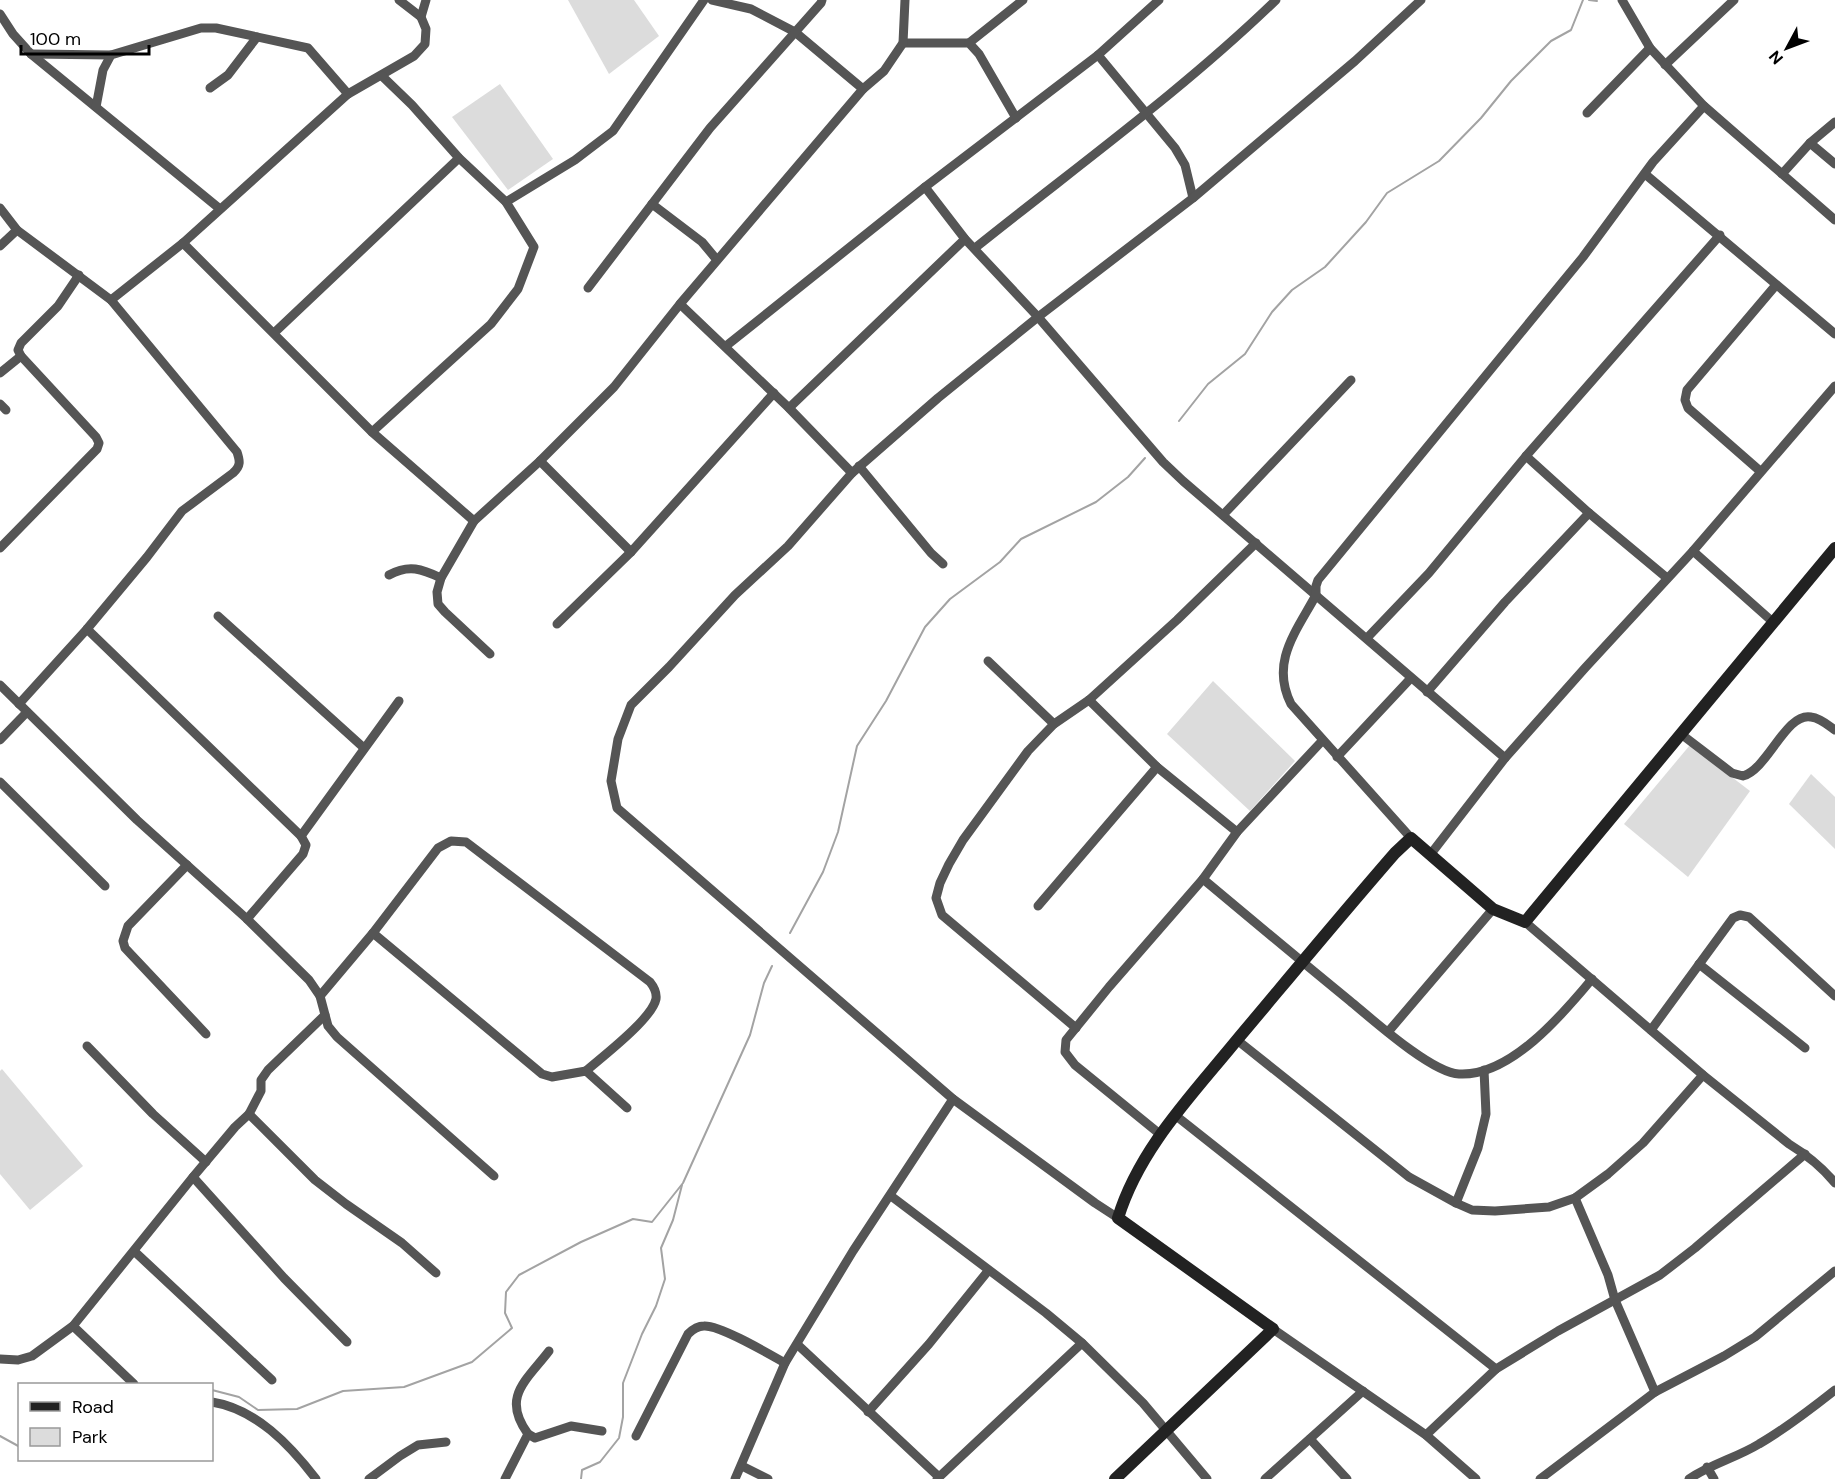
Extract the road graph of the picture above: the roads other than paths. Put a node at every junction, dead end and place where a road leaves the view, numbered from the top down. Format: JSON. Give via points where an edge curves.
{"nodes":[{"id":1,"x":399,"y":0,"type":"edge"},
{"id":2,"x":426,"y":0,"type":"edge"},
{"id":3,"x":704,"y":0,"type":"edge"},
{"id":4,"x":712,"y":0,"type":"edge"},
{"id":5,"x":822,"y":0,"type":"edge"},
{"id":6,"x":905,"y":0,"type":"edge"},
{"id":7,"x":1023,"y":0,"type":"edge"},
{"id":8,"x":1159,"y":0,"type":"edge"},
{"id":9,"x":1276,"y":0,"type":"edge"},
{"id":10,"x":1421,"y":0,"type":"edge"},
{"id":11,"x":1622,"y":0,"type":"edge"},
{"id":12,"x":1734,"y":0,"type":"edge"},
{"id":13,"x":0,"y":14,"type":"edge"},
{"id":14,"x":422,"y":17,"type":"junction"},
{"id":15,"x":795,"y":32,"type":"junction"},
{"id":16,"x":257,"y":37,"type":"junction"},
{"id":17,"x":903,"y":43,"type":"junction"},
{"id":18,"x":969,"y":43,"type":"junction"},
{"id":19,"x":1650,"y":48,"type":"junction"},
{"id":20,"x":31,"y":54,"type":"junction"},
{"id":21,"x":111,"y":55,"type":"junction"},
{"id":22,"x":1098,"y":55,"type":"junction"},
{"id":23,"x":1665,"y":65,"type":"junction"},
{"id":24,"x":382,"y":76,"type":"junction"},
{"id":25,"x":210,"y":88,"type":"dead end"},
{"id":26,"x":864,"y":89,"type":"junction"},
{"id":27,"x":348,"y":94,"type":"junction"},
{"id":28,"x":1704,"y":106,"type":"junction"},
{"id":29,"x":96,"y":108,"type":"junction"},
{"id":30,"x":1146,"y":111,"type":"junction"},
{"id":31,"x":1587,"y":113,"type":"dead end"},
{"id":32,"x":1016,"y":118,"type":"junction"},
{"id":33,"x":1835,"y":122,"type":"edge"},
{"id":34,"x":1810,"y":143,"type":"junction"},
{"id":35,"x":459,"y":158,"type":"junction"},
{"id":36,"x":1835,"y":164,"type":"edge"},
{"id":37,"x":1645,"y":174,"type":"junction"},
{"id":38,"x":1782,"y":174,"type":"junction"},
{"id":39,"x":926,"y":187,"type":"junction"},
{"id":40,"x":1192,"y":198,"type":"junction"},
{"id":41,"x":507,"y":202,"type":"junction"},
{"id":42,"x":652,"y":204,"type":"junction"},
{"id":43,"x":0,"y":208,"type":"edge"},
{"id":44,"x":220,"y":209,"type":"junction"},
{"id":45,"x":1835,"y":220,"type":"edge"},
{"id":46,"x":17,"y":230,"type":"junction"},
{"id":47,"x":1720,"y":235,"type":"junction"},
{"id":48,"x":965,"y":239,"type":"junction"},
{"id":49,"x":183,"y":243,"type":"junction"},
{"id":50,"x":0,"y":246,"type":"edge"},
{"id":51,"x":975,"y":248,"type":"junction"},
{"id":52,"x":717,"y":260,"type":"junction"},
{"id":53,"x":79,"y":275,"type":"junction"},
{"id":54,"x":1776,"y":285,"type":"junction"},
{"id":55,"x":588,"y":288,"type":"dead end"},
{"id":56,"x":111,"y":300,"type":"junction"},
{"id":57,"x":680,"y":304,"type":"junction"},
{"id":58,"x":1038,"y":317,"type":"junction"},
{"id":59,"x":274,"y":333,"type":"junction"},
{"id":60,"x":1835,"y":334,"type":"edge"},
{"id":61,"x":726,"y":346,"type":"junction"},
{"id":62,"x":21,"y":356,"type":"junction"},
{"id":63,"x":0,"y":374,"type":"edge"},
{"id":64,"x":1351,"y":380,"type":"dead end"},
{"id":65,"x":1835,"y":386,"type":"edge"},
{"id":66,"x":774,"y":393,"type":"junction"},
{"id":67,"x":789,"y":408,"type":"junction"},
{"id":68,"x":372,"y":432,"type":"junction"},
{"id":69,"x":1526,"y":456,"type":"junction"},
{"id":70,"x":540,"y":461,"type":"junction"},
{"id":71,"x":856,"y":470,"type":"junction"},
{"id":72,"x":1761,"y":471,"type":"junction"},
{"id":73,"x":1589,"y":513,"type":"junction"},
{"id":74,"x":1223,"y":515,"type":"junction"},
{"id":75,"x":474,"y":521,"type":"junction"},
{"id":76,"x":2,"y":543,"type":"edge"},
{"id":77,"x":1256,"y":543,"type":"junction"},
{"id":78,"x":1835,"y":548,"type":"edge"},
{"id":79,"x":1693,"y":551,"type":"junction"},
{"id":80,"x":631,"y":552,"type":"junction"},
{"id":81,"x":943,"y":564,"type":"dead end"},
{"id":82,"x":389,"y":575,"type":"dead end"},
{"id":83,"x":441,"y":578,"type":"junction"},
{"id":84,"x":1667,"y":578,"type":"junction"},
{"id":85,"x":1316,"y":595,"type":"junction"},
{"id":86,"x":218,"y":616,"type":"dead end"},
{"id":87,"x":1774,"y":623,"type":"junction"},
{"id":88,"x":557,"y":624,"type":"dead end"},
{"id":89,"x":87,"y":629,"type":"junction"},
{"id":90,"x":1367,"y":638,"type":"junction"},
{"id":91,"x":490,"y":654,"type":"dead end"},
{"id":92,"x":988,"y":661,"type":"dead end"},
{"id":93,"x":1411,"y":678,"type":"junction"},
{"id":94,"x":0,"y":685,"type":"edge"},
{"id":95,"x":1426,"y":692,"type":"junction"},
{"id":96,"x":1089,"y":700,"type":"junction"},
{"id":97,"x":399,"y":701,"type":"dead end"},
{"id":98,"x":19,"y":704,"type":"junction"},
{"id":99,"x":27,"y":712,"type":"junction"},
{"id":100,"x":1054,"y":724,"type":"junction"},
{"id":101,"x":1835,"y":730,"type":"edge"},
{"id":102,"x":1681,"y":734,"type":"junction"},
{"id":103,"x":0,"y":740,"type":"edge"},
{"id":104,"x":1322,"y":741,"type":"junction"},
{"id":105,"x":364,"y":747,"type":"junction"},
{"id":106,"x":1337,"y":757,"type":"junction"},
{"id":107,"x":1505,"y":758,"type":"junction"},
{"id":108,"x":1157,"y":767,"type":"junction"},
{"id":109,"x":0,"y":782,"type":"edge"},
{"id":110,"x":1237,"y":832,"type":"junction"},
{"id":111,"x":301,"y":836,"type":"junction"},
{"id":112,"x":1411,"y":838,"type":"junction"},
{"id":113,"x":1430,"y":855,"type":"junction"},
{"id":114,"x":187,"y":865,"type":"junction"},
{"id":115,"x":1203,"y":879,"type":"junction"},
{"id":116,"x":105,"y":886,"type":"dead end"},
{"id":117,"x":1038,"y":906,"type":"dead end"},
{"id":118,"x":1493,"y":909,"type":"junction"},
{"id":119,"x":247,"y":919,"type":"junction"},
{"id":120,"x":1525,"y":922,"type":"junction"},
{"id":121,"x":373,"y":933,"type":"junction"},
{"id":122,"x":1301,"y":961,"type":"junction"},
{"id":123,"x":1699,"y":964,"type":"junction"},
{"id":124,"x":1592,"y":979,"type":"junction"},
{"id":125,"x":320,"y":996,"type":"junction"},
{"id":126,"x":1835,"y":996,"type":"edge"},
{"id":127,"x":325,"y":1015,"type":"junction"},
{"id":128,"x":1076,"y":1028,"type":"junction"},
{"id":129,"x":1651,"y":1030,"type":"junction"},
{"id":130,"x":1388,"y":1032,"type":"junction"},
{"id":131,"x":206,"y":1034,"type":"dead end"},
{"id":132,"x":1237,"y":1040,"type":"junction"},
{"id":133,"x":87,"y":1046,"type":"dead end"},
{"id":134,"x":1805,"y":1048,"type":"dead end"},
{"id":135,"x":1484,"y":1070,"type":"junction"},
{"id":136,"x":586,"y":1071,"type":"junction"},
{"id":137,"x":1703,"y":1075,"type":"junction"},
{"id":138,"x":953,"y":1099,"type":"junction"},
{"id":139,"x":627,"y":1108,"type":"dead end"},
{"id":140,"x":249,"y":1114,"type":"junction"},
{"id":141,"x":1175,"y":1115,"type":"junction"},
{"id":142,"x":1161,"y":1135,"type":"junction"},
{"id":143,"x":1805,"y":1154,"type":"junction"},
{"id":144,"x":206,"y":1162,"type":"junction"},
{"id":145,"x":494,"y":1176,"type":"dead end"},
{"id":146,"x":194,"y":1177,"type":"junction"},
{"id":147,"x":1835,"y":1183,"type":"edge"},
{"id":148,"x":891,"y":1196,"type":"junction"},
{"id":149,"x":1575,"y":1198,"type":"junction"},
{"id":150,"x":1456,"y":1203,"type":"junction"},
{"id":151,"x":1118,"y":1218,"type":"junction"},
{"id":152,"x":134,"y":1251,"type":"junction"},
{"id":153,"x":988,"y":1271,"type":"junction"},
{"id":154,"x":1835,"y":1271,"type":"edge"},
{"id":155,"x":436,"y":1274,"type":"dead end"},
{"id":156,"x":1615,"y":1300,"type":"junction"},
{"id":157,"x":73,"y":1326,"type":"junction"},
{"id":158,"x":1273,"y":1329,"type":"junction"},
{"id":159,"x":347,"y":1342,"type":"dead end"},
{"id":160,"x":1082,"y":1343,"type":"junction"},
{"id":161,"x":798,"y":1345,"type":"junction"},
{"id":162,"x":549,"y":1351,"type":"dead end"},
{"id":163,"x":0,"y":1359,"type":"edge"},
{"id":164,"x":786,"y":1363,"type":"junction"},
{"id":165,"x":1496,"y":1369,"type":"junction"},
{"id":166,"x":272,"y":1380,"type":"dead end"},
{"id":167,"x":133,"y":1383,"type":"edge"},
{"id":168,"x":1363,"y":1390,"type":"junction"},
{"id":169,"x":1835,"y":1390,"type":"edge"},
{"id":170,"x":1655,"y":1392,"type":"junction"},
{"id":171,"x":213,"y":1402,"type":"edge"},
{"id":172,"x":868,"y":1412,"type":"junction"},
{"id":173,"x":602,"y":1431,"type":"dead end"},
{"id":174,"x":1166,"y":1431,"type":"junction"},
{"id":175,"x":528,"y":1434,"type":"junction"},
{"id":176,"x":1426,"y":1435,"type":"junction"},
{"id":177,"x":636,"y":1436,"type":"dead end"},
{"id":178,"x":1310,"y":1439,"type":"junction"},
{"id":179,"x":446,"y":1442,"type":"dead end"},
{"id":180,"x":742,"y":1466,"type":"junction"},
{"id":181,"x":1707,"y":1467,"type":"junction"},
{"id":182,"x":938,"y":1478,"type":"edge"},
{"id":183,"x":316,"y":1479,"type":"edge"},
{"id":184,"x":369,"y":1479,"type":"edge"},
{"id":185,"x":505,"y":1479,"type":"edge"},
{"id":186,"x":735,"y":1479,"type":"edge"},
{"id":187,"x":768,"y":1479,"type":"edge"},
{"id":188,"x":1115,"y":1479,"type":"edge"},
{"id":189,"x":1207,"y":1479,"type":"edge"},
{"id":190,"x":1265,"y":1479,"type":"edge"},
{"id":191,"x":1347,"y":1479,"type":"edge"},
{"id":192,"x":1476,"y":1479,"type":"edge"},
{"id":193,"x":1540,"y":1479,"type":"edge"},
{"id":194,"x":1689,"y":1479,"type":"edge"},
{"id":195,"x":1714,"y":1479,"type":"edge"}],
"edges":[{"from":1,"to":14,"type":"street"},
{"from":2,"to":14,"type":"street"},
{"from":3,"to":41,"type":"street","via":[[613,131]]},
{"from":4,"to":15,"type":"street","via":[[751,9]]},
{"from":5,"to":15,"type":"street"},
{"from":6,"to":17,"type":"street"},
{"from":7,"to":18,"type":"street"},
{"from":8,"to":22,"type":"street"},
{"from":9,"to":30,"type":"street"},
{"from":10,"to":40,"type":"street"},
{"from":11,"to":19,"type":"street"},
{"from":12,"to":23,"type":"street"},
{"from":13,"to":20,"type":"street"},
{"from":14,"to":24,"type":"street","via":[[425,44],[414,56]]},
{"from":15,"to":26,"type":"street"},
{"from":15,"to":42,"type":"street","via":[[710,128]]},
{"from":16,"to":21,"type":"street","via":[[201,28]]},
{"from":16,"to":25,"type":"street","via":[[228,75]]},
{"from":16,"to":27,"type":"street","via":[[308,48]]},
{"from":17,"to":18,"type":"street"},
{"from":17,"to":26,"type":"street","via":[[884,71]]},
{"from":18,"to":32,"type":"street"},
{"from":19,"to":23,"type":"street"},
{"from":19,"to":31,"type":"street"},
{"from":20,"to":21,"type":"street"},
{"from":20,"to":29,"type":"street"},
{"from":21,"to":29,"type":"street","via":[[103,70]]},
{"from":22,"to":30,"type":"street"},
{"from":22,"to":32,"type":"street"},
{"from":23,"to":28,"type":"street"},
{"from":24,"to":27,"type":"street"},
{"from":24,"to":35,"type":"street"},
{"from":26,"to":52,"type":"street"},
{"from":27,"to":44,"type":"street"},
{"from":28,"to":37,"type":"street"},
{"from":28,"to":38,"type":"street"},
{"from":29,"to":44,"type":"street"},
{"from":30,"to":40,"type":"street","via":[[1185,165]]},
{"from":30,"to":51,"type":"street"},
{"from":32,"to":39,"type":"street"},
{"from":33,"to":34,"type":"street"},
{"from":34,"to":36,"type":"street"},
{"from":34,"to":38,"type":"street"},
{"from":35,"to":41,"type":"street"},
{"from":35,"to":59,"type":"street"},
{"from":37,"to":47,"type":"street"},
{"from":37,"to":85,"type":"street","via":[[1583,257],[1318,580]]},
{"from":38,"to":45,"type":"street"},
{"from":39,"to":48,"type":"street"},
{"from":39,"to":61,"type":"street"},
{"from":40,"to":58,"type":"street"},
{"from":41,"to":68,"type":"street","via":[[534,247],[518,288],[491,324]]},
{"from":42,"to":52,"type":"street","via":[[702,242]]},
{"from":42,"to":55,"type":"street"},
{"from":43,"to":46,"type":"street"},
{"from":44,"to":49,"type":"street"},
{"from":46,"to":50,"type":"street"},
{"from":46,"to":53,"type":"street"},
{"from":47,"to":54,"type":"street"},
{"from":47,"to":69,"type":"street"},
{"from":48,"to":51,"type":"street"},
{"from":48,"to":67,"type":"street"},
{"from":49,"to":56,"type":"street"},
{"from":49,"to":59,"type":"street"},
{"from":51,"to":58,"type":"street"},
{"from":52,"to":57,"type":"street"},
{"from":53,"to":56,"type":"street"},
{"from":53,"to":62,"type":"street","via":[[58,306],[21,343]]},
{"from":54,"to":60,"type":"street"},
{"from":54,"to":72,"type":"street","via":[[1687,390],[1685,400],[1688,408]]},
{"from":56,"to":89,"type":"street","via":[[237,452],[240,462],[233,473],[182,511]]},
{"from":57,"to":61,"type":"street"},
{"from":57,"to":70,"type":"street","via":[[615,387]]},
{"from":58,"to":71,"type":"street"},
{"from":58,"to":74,"type":"street","via":[[1163,462]]},
{"from":59,"to":68,"type":"street"},
{"from":61,"to":66,"type":"street"},
{"from":62,"to":63,"type":"street"},
{"from":62,"to":76,"type":"street","via":[[99,443]]},
{"from":64,"to":74,"type":"street"},
{"from":65,"to":72,"type":"street"},
{"from":66,"to":67,"type":"street"},
{"from":66,"to":80,"type":"street"},
{"from":67,"to":71,"type":"street"},
{"from":68,"to":75,"type":"street"},
{"from":69,"to":73,"type":"street"},
{"from":69,"to":90,"type":"street","via":[[1429,573]]},
{"from":70,"to":75,"type":"street"},
{"from":70,"to":80,"type":"street"},
{"from":71,"to":81,"type":"street"},
{"from":71,"to":138,"type":"street","via":[[788,546],[735,595],[631,705],[618,739],[610,782],[617,808]]},
{"from":72,"to":79,"type":"street"},
{"from":73,"to":84,"type":"street"},
{"from":73,"to":95,"type":"street"},
{"from":74,"to":77,"type":"street"},
{"from":75,"to":83,"type":"street"},
{"from":77,"to":85,"type":"street"},
{"from":77,"to":96,"type":"street"},
{"from":78,"to":87,"type":"street"},
{"from":79,"to":84,"type":"street"},
{"from":79,"to":87,"type":"street"},
{"from":80,"to":88,"type":"street"},
{"from":82,"to":83,"type":"street","via":[[415,567]]},
{"from":83,"to":91,"type":"street","via":[[438,604]]},
{"from":84,"to":107,"type":"street"},
{"from":85,"to":90,"type":"street"},
{"from":85,"to":104,"type":"street","via":[[1286,652],[1282,671],[1283,688],[1291,704]]},
{"from":86,"to":105,"type":"street"},
{"from":87,"to":102,"type":"street"},
{"from":89,"to":98,"type":"street"},
{"from":89,"to":111,"type":"street"},
{"from":90,"to":93,"type":"street"},
{"from":92,"to":100,"type":"street"},
{"from":93,"to":95,"type":"street"},
{"from":93,"to":106,"type":"street"},
{"from":94,"to":98,"type":"street"},
{"from":95,"to":107,"type":"street"},
{"from":96,"to":100,"type":"street"},
{"from":96,"to":108,"type":"street"},
{"from":97,"to":105,"type":"street"},
{"from":98,"to":99,"type":"street"},
{"from":99,"to":103,"type":"street"},
{"from":99,"to":114,"type":"street"},
{"from":100,"to":128,"type":"street","via":[[1028,751],[963,840],[936,898],[942,915]]},
{"from":101,"to":102,"type":"street","via":[[1814,717],[1804,716],[1795,721],[1758,767],[1743,776],[1732,773]]},
{"from":102,"to":120,"type":"street"},
{"from":104,"to":106,"type":"street"},
{"from":104,"to":110,"type":"street"},
{"from":105,"to":111,"type":"street"},
{"from":106,"to":112,"type":"street"},
{"from":107,"to":113,"type":"street"},
{"from":108,"to":110,"type":"street"},
{"from":108,"to":117,"type":"street"},
{"from":109,"to":116,"type":"street"},
{"from":110,"to":115,"type":"street"},
{"from":111,"to":119,"type":"street","via":[[306,845],[303,854]]},
{"from":112,"to":113,"type":"street"},
{"from":112,"to":122,"type":"street"},
{"from":113,"to":118,"type":"street"},
{"from":114,"to":119,"type":"street"},
{"from":114,"to":131,"type":"street","via":[[128,926],[123,941],[125,948]]},
{"from":115,"to":122,"type":"street"},
{"from":115,"to":128,"type":"street"},
{"from":118,"to":120,"type":"street"},
{"from":118,"to":130,"type":"street"},
{"from":119,"to":125,"type":"street","via":[[309,980]]},
{"from":120,"to":124,"type":"street"},
{"from":121,"to":125,"type":"street"},
{"from":121,"to":136,"type":"street","via":[[542,1074],[552,1077]]},
{"from":121,"to":136,"type":"street","via":[[438,848],[451,841],[466,842],[655,988],[656,1001],[650,1011]]},
{"from":122,"to":130,"type":"street"},
{"from":122,"to":132,"type":"street"},
{"from":123,"to":126,"type":"street","via":[[1733,918],[1749,917]]},
{"from":123,"to":129,"type":"street"},
{"from":123,"to":134,"type":"street"},
{"from":124,"to":129,"type":"street"},
{"from":124,"to":135,"type":"street","via":[[1539,1037],[1502,1063]]},
{"from":125,"to":127,"type":"street"},
{"from":127,"to":140,"type":"street","via":[[267,1070]]},
{"from":127,"to":145,"type":"street","via":[[337,1037]]},
{"from":128,"to":142,"type":"street","via":[[1066,1040],[1065,1052],[1075,1065]]},
{"from":129,"to":137,"type":"street"},
{"from":130,"to":135,"type":"street","via":[[1447,1071],[1459,1074]]},
{"from":132,"to":141,"type":"street"},
{"from":132,"to":150,"type":"street","via":[[1409,1177]]},
{"from":133,"to":144,"type":"street"},
{"from":135,"to":150,"type":"street","via":[[1486,1114],[1478,1148]]},
{"from":136,"to":139,"type":"street"},
{"from":137,"to":143,"type":"street"},
{"from":137,"to":149,"type":"street","via":[[1643,1143]]},
{"from":138,"to":148,"type":"street"},
{"from":138,"to":151,"type":"street"},
{"from":140,"to":144,"type":"street"},
{"from":140,"to":155,"type":"street","via":[[315,1180],[402,1243]]},
{"from":141,"to":142,"type":"street"},
{"from":141,"to":165,"type":"street"},
{"from":142,"to":151,"type":"street"},
{"from":143,"to":147,"type":"street"},
{"from":143,"to":156,"type":"street","via":[[1660,1275]]},
{"from":144,"to":146,"type":"street"},
{"from":146,"to":152,"type":"street"},
{"from":146,"to":159,"type":"street"},
{"from":148,"to":153,"type":"street"},
{"from":148,"to":161,"type":"street","via":[[853,1251]]},
{"from":149,"to":150,"type":"street","via":[[1550,1207],[1496,1211],[1472,1210]]},
{"from":149,"to":156,"type":"street"},
{"from":151,"to":158,"type":"street"},
{"from":152,"to":157,"type":"street"},
{"from":152,"to":166,"type":"street"},
{"from":153,"to":160,"type":"street"},
{"from":153,"to":172,"type":"street"},
{"from":154,"to":170,"type":"street","via":[[1755,1337]]},
{"from":156,"to":165,"type":"street"},
{"from":156,"to":170,"type":"street"},
{"from":157,"to":163,"type":"street","via":[[32,1356]]},
{"from":157,"to":167,"type":"street"},
{"from":158,"to":168,"type":"street"},
{"from":158,"to":174,"type":"street"},
{"from":160,"to":174,"type":"street"},
{"from":160,"to":182,"type":"street"},
{"from":161,"to":164,"type":"street"},
{"from":161,"to":172,"type":"street"},
{"from":162,"to":175,"type":"street","via":[[516,1400],[515,1411]]},
{"from":164,"to":177,"type":"street","via":[[721,1330],[704,1326],[694,1329]]},
{"from":164,"to":180,"type":"street"},
{"from":165,"to":176,"type":"street"},
{"from":168,"to":176,"type":"street"},
{"from":168,"to":178,"type":"street"},
{"from":169,"to":181,"type":"street","via":[[1760,1444]]},
{"from":170,"to":193,"type":"street"},
{"from":171,"to":183,"type":"street","via":[[249,1416],[273,1432]]},
{"from":172,"to":182,"type":"street"},
{"from":173,"to":175,"type":"street","via":[[571,1426],[535,1438]]},
{"from":174,"to":188,"type":"street"},
{"from":174,"to":189,"type":"street"},
{"from":175,"to":185,"type":"street"},
{"from":176,"to":192,"type":"street"},
{"from":178,"to":190,"type":"street"},
{"from":178,"to":191,"type":"street"},
{"from":179,"to":184,"type":"street","via":[[418,1445]]},
{"from":180,"to":186,"type":"street"},
{"from":180,"to":187,"type":"street"},
{"from":181,"to":194,"type":"street"},
{"from":181,"to":195,"type":"street"}]}
